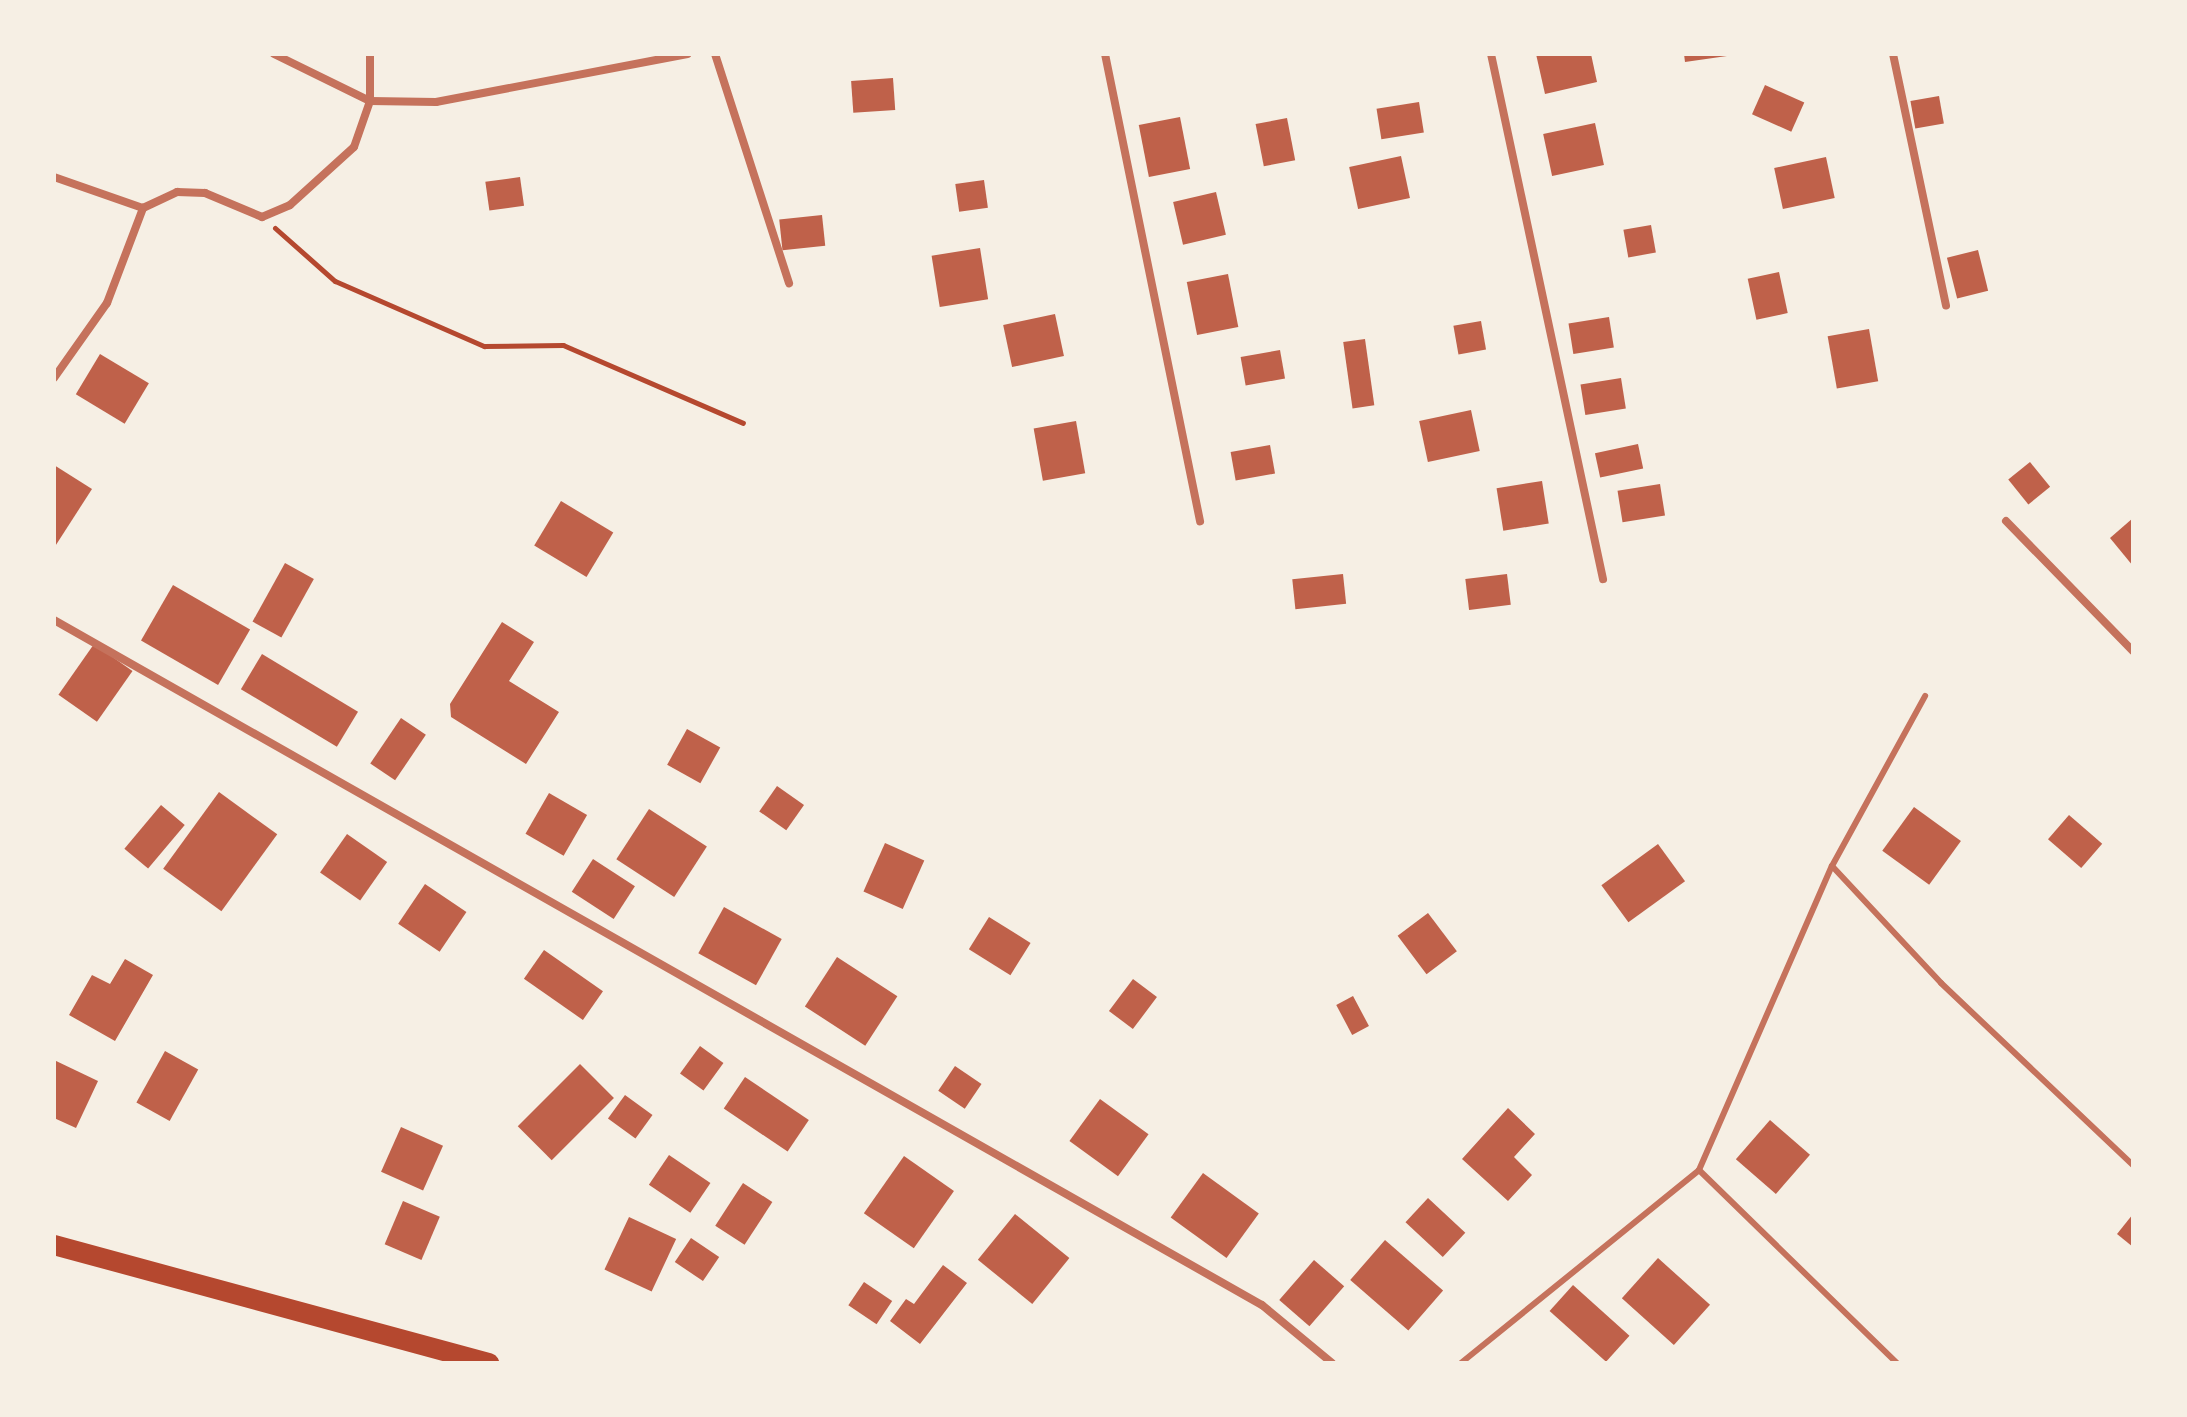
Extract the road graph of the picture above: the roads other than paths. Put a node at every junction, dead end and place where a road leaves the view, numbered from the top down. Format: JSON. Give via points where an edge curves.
{"nodes":[{"id":1,"x":274,"y":54,"type":"edge"},
{"id":2,"x":370,"y":54,"type":"edge"},
{"id":3,"x":687,"y":54,"type":"edge"},
{"id":4,"x":715,"y":54,"type":"edge"},
{"id":5,"x":1105,"y":54,"type":"edge"},
{"id":6,"x":1491,"y":54,"type":"edge"},
{"id":7,"x":1893,"y":54,"type":"edge"},
{"id":8,"x":370,"y":101,"type":"junction"},
{"id":9,"x":54,"y":177,"type":"edge"},
{"id":10,"x":143,"y":208,"type":"junction"},
{"id":11,"x":789,"y":283,"type":"dead end"},
{"id":12,"x":1946,"y":305,"type":"dead end"},
{"id":13,"x":54,"y":378,"type":"edge"},
{"id":14,"x":1200,"y":521,"type":"dead end"},
{"id":15,"x":2006,"y":521,"type":"dead end"},
{"id":16,"x":1603,"y":579,"type":"dead end"},
{"id":17,"x":54,"y":620,"type":"edge"},
{"id":18,"x":2133,"y":651,"type":"edge"},
{"id":19,"x":1925,"y":696,"type":"dead end"},
{"id":20,"x":1832,"y":866,"type":"junction"},
{"id":21,"x":2133,"y":1165,"type":"edge"},
{"id":22,"x":1699,"y":1170,"type":"junction"},
{"id":23,"x":54,"y":1245,"type":"edge"},
{"id":24,"x":489,"y":1363,"type":"edge"},
{"id":25,"x":1332,"y":1363,"type":"edge"},
{"id":26,"x":1461,"y":1363,"type":"edge"},
{"id":27,"x":1897,"y":1363,"type":"edge"}],
"edges":[{"from":1,"to":8,"type":"street"},
{"from":2,"to":8,"type":"street"},
{"from":3,"to":8,"type":"street","via":[[436,102]]},
{"from":4,"to":11,"type":"street"},
{"from":5,"to":14,"type":"street"},
{"from":6,"to":16,"type":"street"},
{"from":7,"to":12,"type":"street"},
{"from":8,"to":10,"type":"street","via":[[354,147],[290,205],[262,217],[205,193],[177,192]]},
{"from":9,"to":10,"type":"street"},
{"from":10,"to":13,"type":"street","via":[[107,303]]},
{"from":15,"to":18,"type":"street"},
{"from":17,"to":25,"type":"street","via":[[1262,1305]]},
{"from":19,"to":20,"type":"lane"},
{"from":20,"to":21,"type":"lane","via":[[1941,983]]},
{"from":20,"to":22,"type":"lane"},
{"from":22,"to":26,"type":"lane"},
{"from":22,"to":27,"type":"lane"},
{"from":23,"to":24,"type":"main road"}]}
